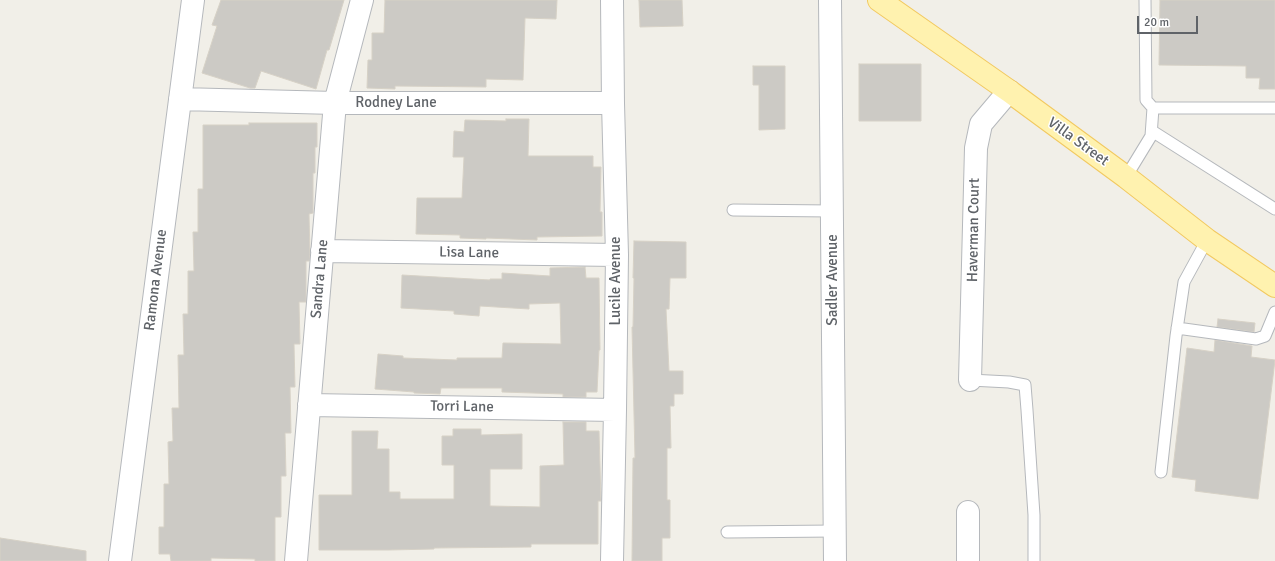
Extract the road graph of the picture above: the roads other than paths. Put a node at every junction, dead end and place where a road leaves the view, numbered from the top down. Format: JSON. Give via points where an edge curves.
{"nodes":[{"id":1,"x":193,"y":0,"type":"edge"},
{"id":2,"x":362,"y":0,"type":"edge"},
{"id":3,"x":612,"y":0,"type":"edge"},
{"id":4,"x":830,"y":0,"type":"edge"},
{"id":5,"x":879,"y":0,"type":"edge"},
{"id":6,"x":1145,"y":0,"type":"edge"},
{"id":7,"x":1009,"y":91,"type":"junction"},
{"id":8,"x":180,"y":99,"type":"junction"},
{"id":9,"x":335,"y":103,"type":"junction"},
{"id":10,"x":613,"y":103,"type":"junction"},
{"id":11,"x":1150,"y":104,"type":"junction"},
{"id":12,"x":1275,"y":108,"type":"edge"},
{"id":13,"x":1152,"y":131,"type":"junction"},
{"id":14,"x":1126,"y":177,"type":"junction"},
{"id":15,"x":1275,"y":209,"type":"edge"},
{"id":16,"x":733,"y":210,"type":"dead end"},
{"id":17,"x":832,"y":211,"type":"junction"},
{"id":18,"x":1207,"y":240,"type":"junction"},
{"id":19,"x":322,"y":251,"type":"junction"},
{"id":20,"x":617,"y":255,"type":"junction"},
{"id":21,"x":1275,"y":286,"type":"edge"},
{"id":22,"x":1275,"y":312,"type":"edge"},
{"id":23,"x":1178,"y":328,"type":"junction"},
{"id":24,"x":970,"y":380,"type":"joint"},
{"id":25,"x":309,"y":405,"type":"junction"},
{"id":26,"x":615,"y":410,"type":"junction"},
{"id":27,"x":1161,"y":472,"type":"dead end"},
{"id":28,"x":968,"y":512,"type":"dead end"},
{"id":29,"x":835,"y":531,"type":"junction"},
{"id":30,"x":727,"y":532,"type":"dead end"},
{"id":31,"x":120,"y":561,"type":"edge"},
{"id":32,"x":296,"y":561,"type":"edge"},
{"id":33,"x":612,"y":561,"type":"edge"},
{"id":34,"x":835,"y":561,"type":"edge"},
{"id":35,"x":968,"y":561,"type":"edge"},
{"id":36,"x":1034,"y":561,"type":"edge"}],
"edges":[{"from":1,"to":8,"type":"street","name":"Ramona Avenue"},
{"from":2,"to":9,"type":"street","name":"Sandra Lane"},
{"from":3,"to":10,"type":"street","name":"Lucile Avenue"},
{"from":4,"to":17,"type":"street","name":"Sadler Avenue"},
{"from":5,"to":7,"type":"main road","name":"Villa Street"},
{"from":6,"to":11,"type":"lane"},
{"from":7,"to":14,"type":"main road","name":"Villa Street"},
{"from":7,"to":24,"type":"street","name":"Haverman Court","via":[[981,124],[976,148]]},
{"from":8,"to":9,"type":"street","name":"Rodney Lane"},
{"from":8,"to":31,"type":"street","name":"Ramona Avenue"},
{"from":9,"to":10,"type":"street","name":"Rodney Lane"},
{"from":9,"to":19,"type":"street","name":"Sandra Lane"},
{"from":10,"to":20,"type":"street","name":"Lucile Avenue"},
{"from":11,"to":12,"type":"lane"},
{"from":11,"to":13,"type":"lane"},
{"from":13,"to":14,"type":"lane"},
{"from":13,"to":15,"type":"lane"},
{"from":14,"to":18,"type":"main road","name":"Villa Street"},
{"from":16,"to":17,"type":"lane"},
{"from":17,"to":29,"type":"street","name":"Sadler Avenue"},
{"from":18,"to":21,"type":"main road","name":"Villa Street"},
{"from":18,"to":23,"type":"lane","via":[[1184,282]]},
{"from":19,"to":20,"type":"street","name":"Lisa Lane"},
{"from":19,"to":25,"type":"street","name":"Sandra Lane"},
{"from":20,"to":26,"type":"street","name":"Lucile Avenue"},
{"from":22,"to":23,"type":"lane","via":[[1265,336],[1256,339]]},
{"from":23,"to":27,"type":"lane"},
{"from":24,"to":36,"type":"lane","via":[[1025,385],[1034,515]]},
{"from":25,"to":26,"type":"street","name":"Torri Lane"},
{"from":25,"to":32,"type":"street","name":"Sandra Lane"},
{"from":26,"to":33,"type":"street","name":"Lucile Avenue"},
{"from":28,"to":35,"type":"street"},
{"from":29,"to":30,"type":"lane"},
{"from":29,"to":34,"type":"street","name":"Sadler Avenue"}]}
